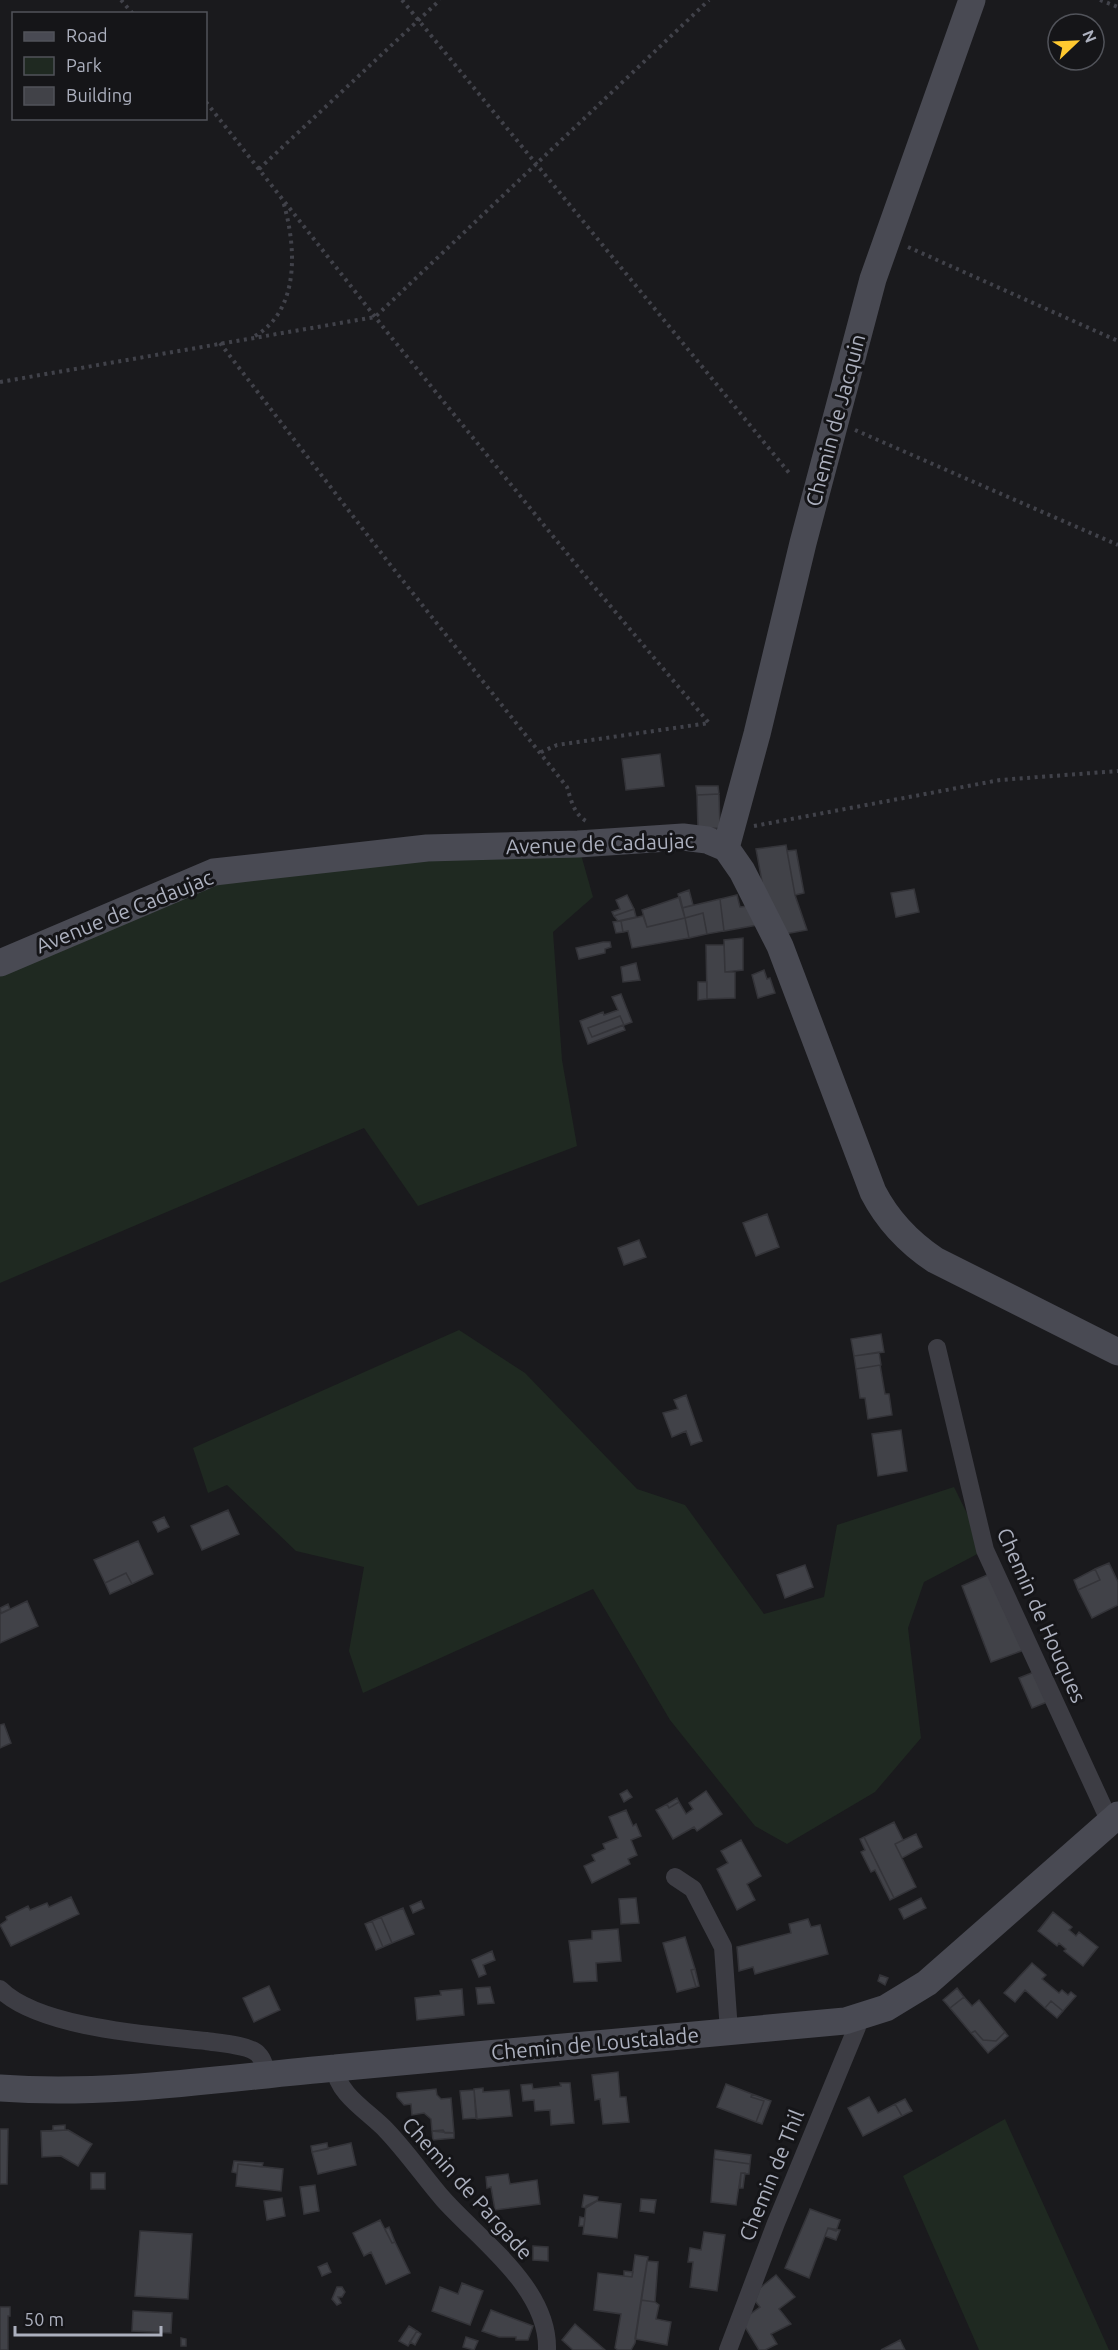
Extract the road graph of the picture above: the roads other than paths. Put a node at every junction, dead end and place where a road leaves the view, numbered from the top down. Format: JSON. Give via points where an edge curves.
{"nodes":[{"id":1,"x":972,"y":0,"type":"edge"},
{"id":2,"x":727,"y":844,"type":"junction"},
{"id":3,"x":0,"y":963,"type":"edge"},
{"id":4,"x":937,"y":1348,"type":"dead end"},
{"id":5,"x":1118,"y":1352,"type":"edge"},
{"id":6,"x":1114,"y":1818,"type":"edge"},
{"id":7,"x":675,"y":1877,"type":"dead end"},
{"id":8,"x":0,"y":1989,"type":"edge"},
{"id":9,"x":858,"y":2018,"type":"junction"},
{"id":10,"x":729,"y":2031,"type":"junction"},
{"id":11,"x":335,"y":2068,"type":"junction"},
{"id":12,"x":266,"y":2075,"type":"junction"},
{"id":13,"x":0,"y":2088,"type":"edge"},
{"id":14,"x":547,"y":2350,"type":"edge"},
{"id":15,"x":728,"y":2350,"type":"edge"}],
"edges":[{"from":1,"to":2,"type":"street","name":"Chemin de Jacquin","via":[[873,279]]},
{"from":2,"to":3,"type":"street","name":"Avenue de Cadaujac","via":[[683,837],[427,848],[214,872]]},
{"from":2,"to":5,"type":"street","name":"Avenue de Cadaujac","via":[[780,946],[873,1192],[889,1219],[935,1260]]},
{"from":4,"to":6,"type":"street","name":"Chemin de Houques","via":[[985,1550]]},
{"from":6,"to":9,"type":"street","name":"Chemin de Loustalade","via":[[927,1983],[886,2008]]},
{"from":7,"to":10,"type":"street","via":[[693,1888],[723,1947]]},
{"from":8,"to":12,"type":"street","via":[[26,2006],[105,2030],[231,2044],[253,2051],[264,2065]]},
{"from":9,"to":10,"type":"street","name":"Chemin de Loustalade"},
{"from":9,"to":15,"type":"street","name":"Chemin de Thil"},
{"from":10,"to":11,"type":"street","name":"Chemin de Loustalade"},
{"from":11,"to":12,"type":"street","name":"Chemin de Loustalade"},
{"from":11,"to":14,"type":"street","name":"Chemin de Pargade","via":[[341,2086],[385,2128],[443,2198],[518,2276],[541,2312]]},
{"from":12,"to":13,"type":"street","name":"Chemin de Loustalade","via":[[142,2088]]}]}
